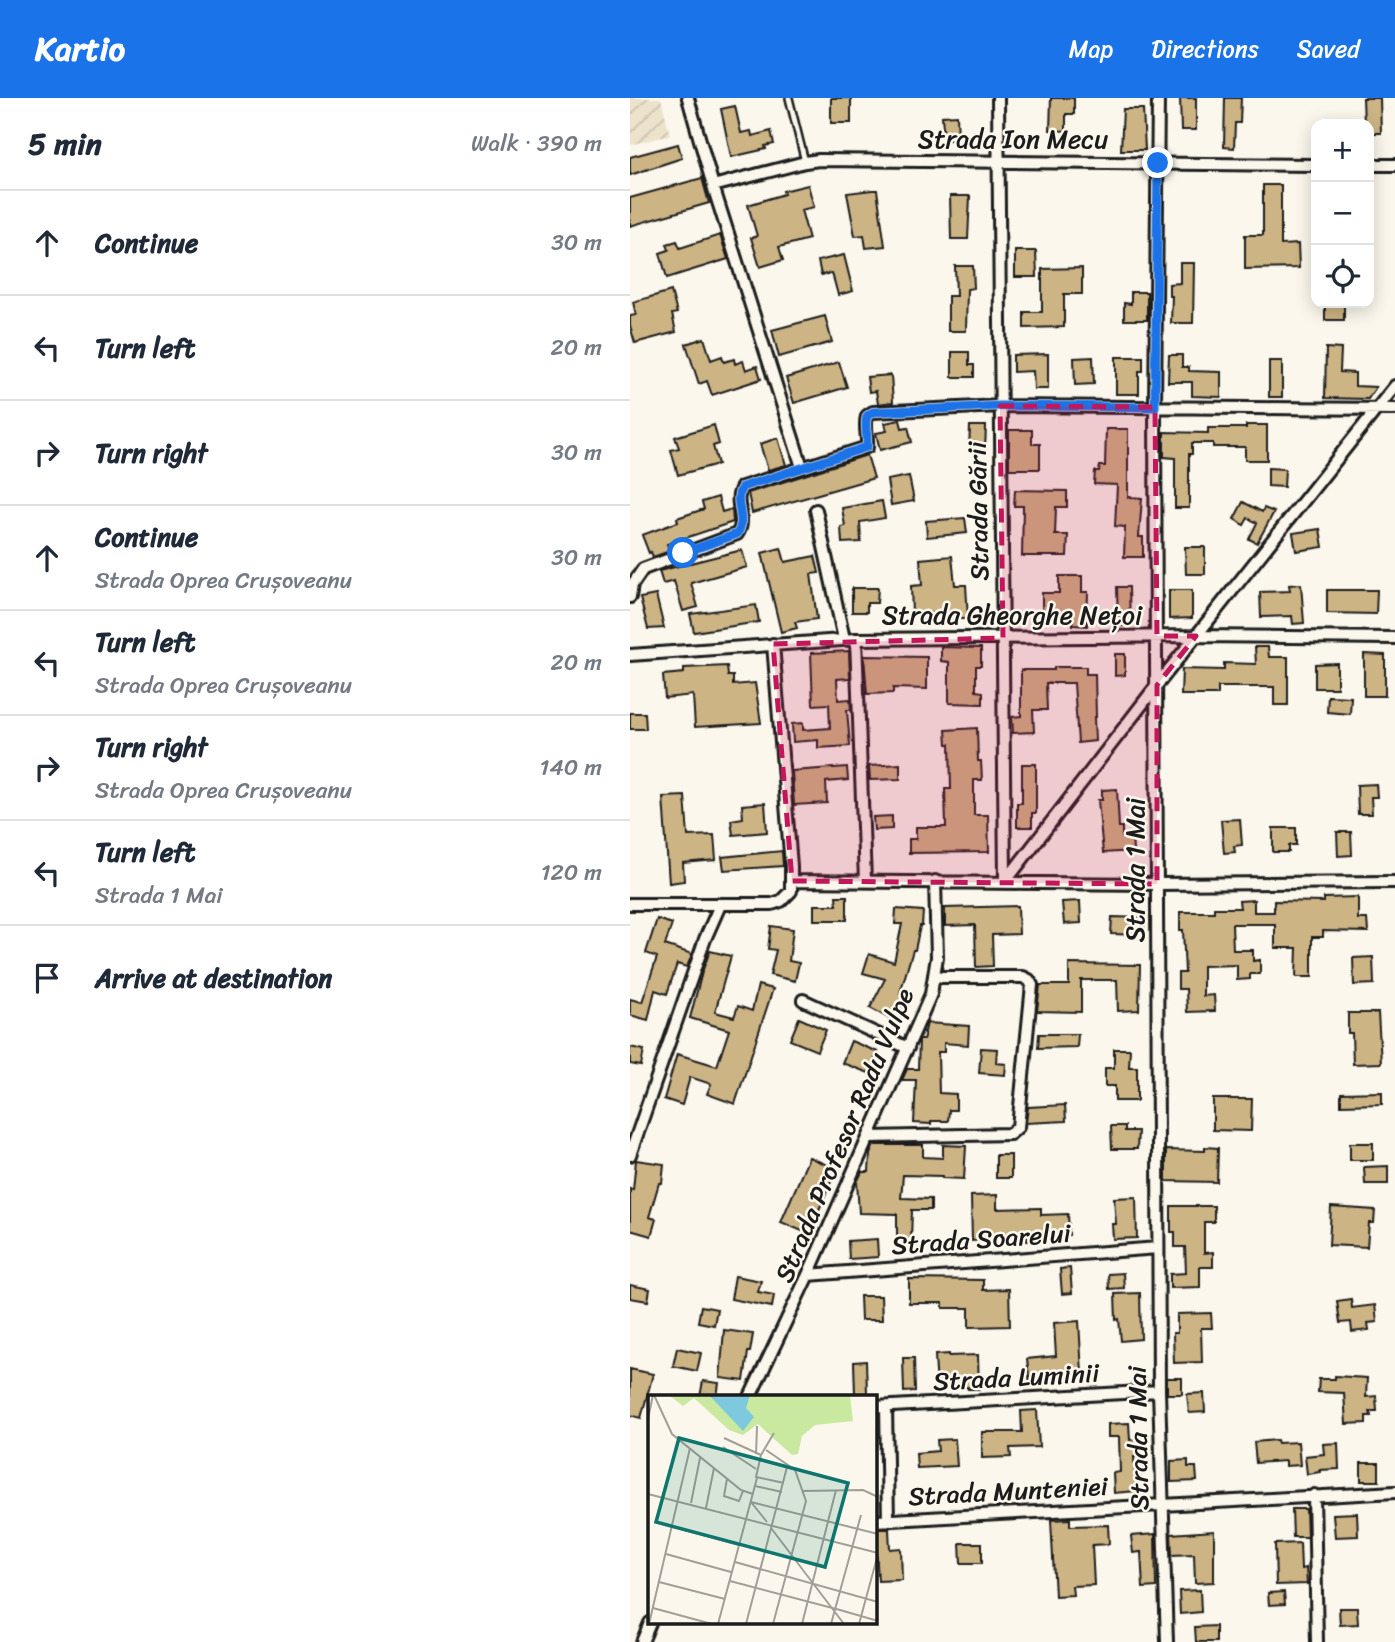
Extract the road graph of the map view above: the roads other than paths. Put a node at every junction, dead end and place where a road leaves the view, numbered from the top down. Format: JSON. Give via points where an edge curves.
{"nodes":[{"id":1,"x":688,"y":98,"type":"edge"},
{"id":2,"x":789,"y":98,"type":"edge"},
{"id":3,"x":998,"y":98,"type":"edge"},
{"id":4,"x":1158,"y":98,"type":"edge"},
{"id":5,"x":805,"y":162,"type":"junction"},
{"id":6,"x":999,"y":162,"type":"junction"},
{"id":7,"x":1158,"y":163,"type":"junction"},
{"id":8,"x":1311,"y":165,"type":"edge"},
{"id":9,"x":1374,"y":165,"type":"edge"},
{"id":10,"x":1395,"y":165,"type":"edge"},
{"id":11,"x":713,"y":186,"type":"junction"},
{"id":12,"x":1395,"y":386,"type":"edge"},
{"id":13,"x":1000,"y":406,"type":"junction"},
{"id":14,"x":1155,"y":407,"type":"junction"},
{"id":15,"x":1377,"y":409,"type":"junction"},
{"id":16,"x":1395,"y":409,"type":"edge"},
{"id":17,"x":802,"y":467,"type":"junction"},
{"id":18,"x":816,"y":510,"type":"dead end"},
{"id":19,"x":630,"y":597,"type":"edge"},
{"id":20,"x":1157,"y":636,"type":"junction"},
{"id":21,"x":1196,"y":636,"type":"junction"},
{"id":22,"x":1003,"y":638,"type":"junction"},
{"id":23,"x":1395,"y":638,"type":"edge"},
{"id":24,"x":850,"y":639,"type":"junction"},
{"id":25,"x":773,"y":644,"type":"junction"},
{"id":26,"x":630,"y":655,"type":"edge"},
{"id":27,"x":1157,"y":685,"type":"junction"},
{"id":28,"x":792,"y":881,"type":"junction"},
{"id":29,"x":865,"y":881,"type":"junction"},
{"id":30,"x":935,"y":881,"type":"junction"},
{"id":31,"x":1005,"y":882,"type":"junction"},
{"id":32,"x":1395,"y":882,"type":"edge"},
{"id":33,"x":1157,"y":884,"type":"junction"},
{"id":34,"x":630,"y":904,"type":"edge"},
{"id":35,"x":720,"y":905,"type":"junction"},
{"id":36,"x":935,"y":977,"type":"junction"},
{"id":37,"x":803,"y":1000,"type":"dead end"},
{"id":38,"x":908,"y":1048,"type":"junction"},
{"id":39,"x":870,"y":1137,"type":"junction"},
{"id":40,"x":630,"y":1155,"type":"edge"},
{"id":41,"x":1158,"y":1248,"type":"junction"},
{"id":42,"x":808,"y":1275,"type":"junction"},
{"id":43,"x":1159,"y":1391,"type":"junction"},
{"id":44,"x":751,"y":1395,"type":"edge"},
{"id":45,"x":881,"y":1407,"type":"edge"},
{"id":46,"x":1395,"y":1492,"type":"edge"},
{"id":47,"x":1314,"y":1495,"type":"junction"},
{"id":48,"x":1162,"y":1505,"type":"junction"},
{"id":49,"x":877,"y":1521,"type":"edge"},
{"id":50,"x":888,"y":1521,"type":"junction"},
{"id":51,"x":650,"y":1624,"type":"edge"},
{"id":52,"x":642,"y":1642,"type":"edge"},
{"id":53,"x":1167,"y":1642,"type":"edge"},
{"id":54,"x":1317,"y":1642,"type":"edge"}],
"edges":[{"from":1,"to":11,"type":"street"},
{"from":2,"to":5,"type":"lane"},
{"from":3,"to":6,"type":"street","name":"Strada Gării"},
{"from":4,"to":7,"type":"street","name":"Strada 1 Mai"},
{"from":5,"to":6,"type":"street","name":"Strada Ion Mecu"},
{"from":5,"to":11,"type":"street","name":"Strada Ion Mecu"},
{"from":6,"to":7,"type":"street","name":"Strada Ion Mecu"},
{"from":6,"to":13,"type":"street","name":"Strada Gării"},
{"from":7,"to":8,"type":"street","name":"Strada Ion Mecu"},
{"from":7,"to":14,"type":"street","name":"Strada 1 Mai"},
{"from":9,"to":10,"type":"street"},
{"from":11,"to":17,"type":"street"},
{"from":12,"to":15,"type":"street"},
{"from":13,"to":14,"type":"street"},
{"from":13,"to":17,"type":"street","via":[[873,412],[865,424],[867,447]]},
{"from":13,"to":22,"type":"street","name":"Strada Gării"},
{"from":14,"to":15,"type":"street"},
{"from":14,"to":20,"type":"street","name":"Strada 1 Mai"},
{"from":15,"to":16,"type":"street"},
{"from":15,"to":21,"type":"street"},
{"from":17,"to":19,"type":"street","via":[[742,487],[738,507],[742,521],[737,534],[643,569],[632,584]]},
{"from":18,"to":24,"type":"street"},
{"from":20,"to":21,"type":"street","name":"Strada Gheorghe Nețoi"},
{"from":20,"to":22,"type":"street","name":"Strada Gheorghe Nețoi"},
{"from":20,"to":27,"type":"street","name":"Strada 1 Mai"},
{"from":21,"to":23,"type":"street","name":"Strada Gheorghe Nețoi"},
{"from":21,"to":27,"type":"street"},
{"from":22,"to":24,"type":"street","name":"Strada Gheorghe Nețoi"},
{"from":22,"to":31,"type":"street","name":"Strada Gării"},
{"from":24,"to":25,"type":"street","name":"Strada Gheorghe Nețoi"},
{"from":24,"to":29,"type":"street"},
{"from":25,"to":26,"type":"street","name":"Strada Gheorghe Nețoi"},
{"from":25,"to":28,"type":"street"},
{"from":27,"to":31,"type":"street"},
{"from":27,"to":33,"type":"street","name":"Strada 1 Mai"},
{"from":28,"to":29,"type":"street"},
{"from":28,"to":35,"type":"street","via":[[781,901]]},
{"from":29,"to":30,"type":"street"},
{"from":30,"to":31,"type":"street"},
{"from":30,"to":36,"type":"street","name":"Strada Profesor Radu Vulpe"},
{"from":31,"to":33,"type":"street"},
{"from":32,"to":33,"type":"street"},
{"from":33,"to":41,"type":"street","name":"Strada 1 Mai"},
{"from":34,"to":35,"type":"street"},
{"from":35,"to":40,"type":"street"},
{"from":36,"to":38,"type":"street","name":"Strada Profesor Radu Vulpe"},
{"from":36,"to":39,"type":"street","via":[[1029,979],[1018,1127],[1010,1134]]},
{"from":37,"to":38,"type":"street"},
{"from":38,"to":39,"type":"street","name":"Strada Profesor Radu Vulpe"},
{"from":39,"to":42,"type":"street","name":"Strada Profesor Radu Vulpe"},
{"from":41,"to":42,"type":"street","name":"Strada Soarelui"},
{"from":41,"to":43,"type":"street","name":"Strada 1 Mai"},
{"from":42,"to":44,"type":"street","name":"Strada Profesor Radu Vulpe"},
{"from":43,"to":45,"type":"street","name":"Strada Luminii"},
{"from":43,"to":48,"type":"street","name":"Strada 1 Mai"},
{"from":45,"to":50,"type":"street"},
{"from":46,"to":47,"type":"street","name":"Strada Munteniei"},
{"from":47,"to":48,"type":"street","name":"Strada Munteniei"},
{"from":47,"to":54,"type":"street"},
{"from":48,"to":50,"type":"street","name":"Strada Munteniei"},
{"from":48,"to":53,"type":"street","name":"Strada 1 Mai"},
{"from":49,"to":50,"type":"street","name":"Strada Munteniei"},
{"from":51,"to":52,"type":"street"}]}
